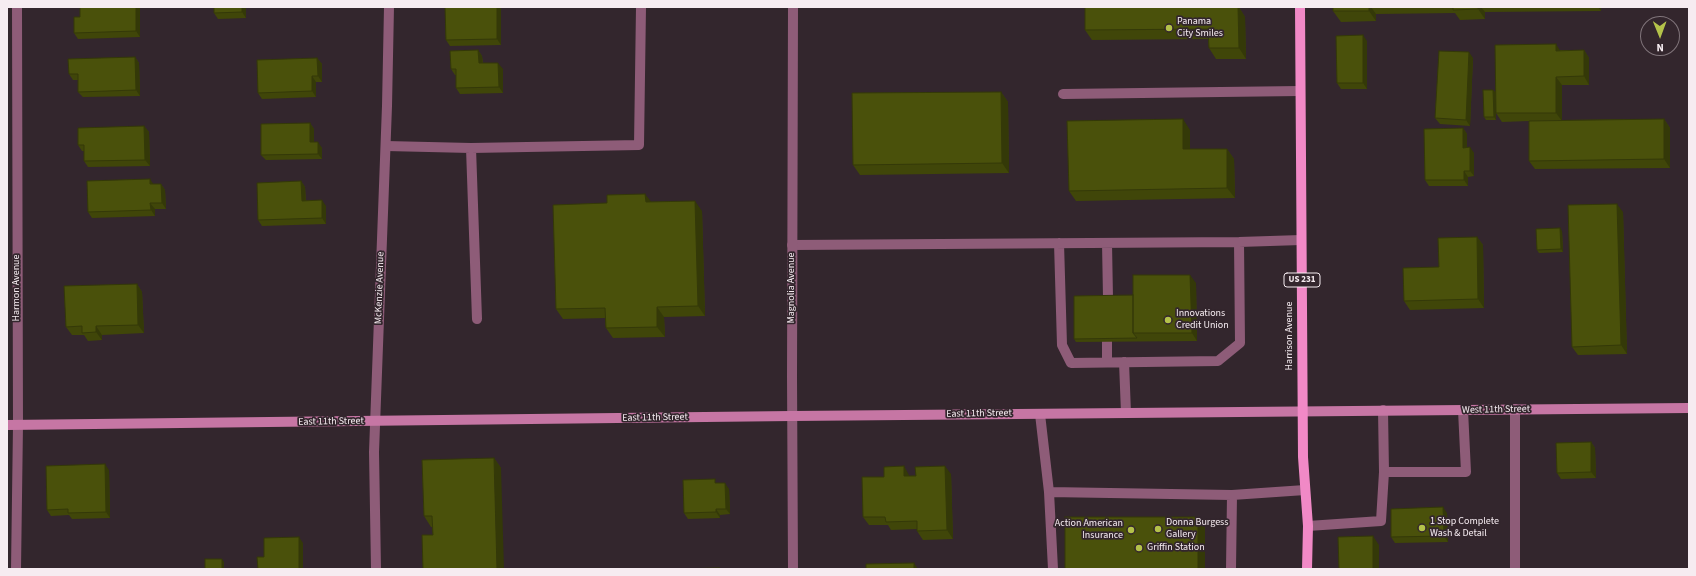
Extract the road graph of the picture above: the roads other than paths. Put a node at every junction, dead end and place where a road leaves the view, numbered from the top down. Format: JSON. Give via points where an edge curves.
{"nodes":[{"id":1,"x":17,"y":7,"type":"edge"},
{"id":2,"x":389,"y":7,"type":"edge"},
{"id":3,"x":640,"y":7,"type":"edge"},
{"id":4,"x":793,"y":7,"type":"edge"},
{"id":5,"x":1300,"y":7,"type":"edge"},
{"id":6,"x":1300,"y":91,"type":"junction"},
{"id":7,"x":1063,"y":94,"type":"dead end"},
{"id":8,"x":386,"y":146,"type":"junction"},
{"id":9,"x":471,"y":148,"type":"junction"},
{"id":10,"x":1302,"y":240,"type":"junction"},
{"id":11,"x":1239,"y":242,"type":"junction"},
{"id":12,"x":1059,"y":243,"type":"junction"},
{"id":13,"x":1107,"y":243,"type":"junction"},
{"id":14,"x":792,"y":245,"type":"junction"},
{"id":15,"x":1108,"y":298,"type":"edge"},
{"id":16,"x":477,"y":318,"type":"dead end"},
{"id":17,"x":1107,"y":341,"type":"edge"},
{"id":18,"x":1107,"y":362,"type":"junction"},
{"id":19,"x":1124,"y":362,"type":"junction"},
{"id":20,"x":1689,"y":408,"type":"edge"},
{"id":21,"x":1515,"y":409,"type":"junction"},
{"id":22,"x":1383,"y":410,"type":"junction"},
{"id":23,"x":1463,"y":410,"type":"junction"},
{"id":24,"x":1303,"y":411,"type":"junction"},
{"id":25,"x":1126,"y":413,"type":"junction"},
{"id":26,"x":1040,"y":414,"type":"junction"},
{"id":27,"x":792,"y":416,"type":"junction"},
{"id":28,"x":376,"y":421,"type":"junction"},
{"id":29,"x":7,"y":425,"type":"edge"},
{"id":30,"x":18,"y":425,"type":"junction"},
{"id":31,"x":1384,"y":472,"type":"junction"},
{"id":32,"x":1305,"y":490,"type":"junction"},
{"id":33,"x":1049,"y":492,"type":"junction"},
{"id":34,"x":1232,"y":495,"type":"junction"},
{"id":35,"x":1308,"y":526,"type":"junction"},
{"id":36,"x":16,"y":569,"type":"edge"},
{"id":37,"x":376,"y":569,"type":"edge"},
{"id":38,"x":793,"y":569,"type":"edge"},
{"id":39,"x":1053,"y":569,"type":"edge"},
{"id":40,"x":1231,"y":569,"type":"edge"},
{"id":41,"x":1307,"y":569,"type":"edge"},
{"id":42,"x":1516,"y":569,"type":"edge"}],
"edges":[{"from":1,"to":30,"type":"street","name":"Harmon Avenue"},
{"from":2,"to":8,"type":"street","name":"McKenzie Avenue"},
{"from":3,"to":9,"type":"street","via":[[639,145]]},
{"from":4,"to":14,"type":"street","name":"Magnolia Avenue"},
{"from":5,"to":6,"type":"main road","name":"Harrison Avenue","number":"US 231"},
{"from":6,"to":7,"type":"street"},
{"from":6,"to":10,"type":"main road","name":"Harrison Avenue","number":"US 231"},
{"from":8,"to":9,"type":"street"},
{"from":8,"to":28,"type":"street","name":"McKenzie Avenue"},
{"from":9,"to":16,"type":"street"},
{"from":10,"to":11,"type":"street"},
{"from":10,"to":24,"type":"main road","name":"Harrison Avenue","number":"US 231"},
{"from":11,"to":13,"type":"street"},
{"from":11,"to":19,"type":"street","via":[[1240,343],[1218,361]]},
{"from":12,"to":13,"type":"street"},
{"from":12,"to":14,"type":"street"},
{"from":12,"to":18,"type":"street","via":[[1062,344],[1071,363]]},
{"from":13,"to":15,"type":"street"},
{"from":14,"to":27,"type":"street","name":"Magnolia Avenue"},
{"from":17,"to":18,"type":"street"},
{"from":18,"to":19,"type":"street"},
{"from":19,"to":25,"type":"street"},
{"from":20,"to":21,"type":"main road","name":"West 11th Street"},
{"from":21,"to":23,"type":"main road","name":"West 11th Street"},
{"from":21,"to":42,"type":"street"},
{"from":22,"to":23,"type":"main road","name":"West 11th Street"},
{"from":22,"to":24,"type":"main road","name":"West 11th Street"},
{"from":22,"to":31,"type":"street"},
{"from":23,"to":31,"type":"street","via":[[1466,472]]},
{"from":24,"to":25,"type":"main road","name":"East 11th Street"},
{"from":24,"to":32,"type":"main road","name":"Harrison Avenue","number":"US 231"},
{"from":25,"to":26,"type":"main road","name":"East 11th Street"},
{"from":26,"to":27,"type":"main road","name":"East 11th Street"},
{"from":26,"to":33,"type":"street"},
{"from":27,"to":28,"type":"main road","name":"East 11th Street"},
{"from":27,"to":38,"type":"street","name":"Magnolia Avenue"},
{"from":28,"to":30,"type":"main road","name":"East 11th Street"},
{"from":28,"to":37,"type":"street","name":"McKenzie Avenue"},
{"from":29,"to":30,"type":"main road","name":"East 11th Street"},
{"from":30,"to":36,"type":"street","name":"Harmon Avenue"},
{"from":31,"to":35,"type":"street","via":[[1381,521]]},
{"from":32,"to":34,"type":"street"},
{"from":32,"to":35,"type":"main road","name":"Harrison Avenue","number":"US 231"},
{"from":33,"to":34,"type":"street"},
{"from":33,"to":39,"type":"street"},
{"from":34,"to":40,"type":"street"},
{"from":35,"to":41,"type":"main road","name":"Harrison Avenue","number":"US 231"}]}
